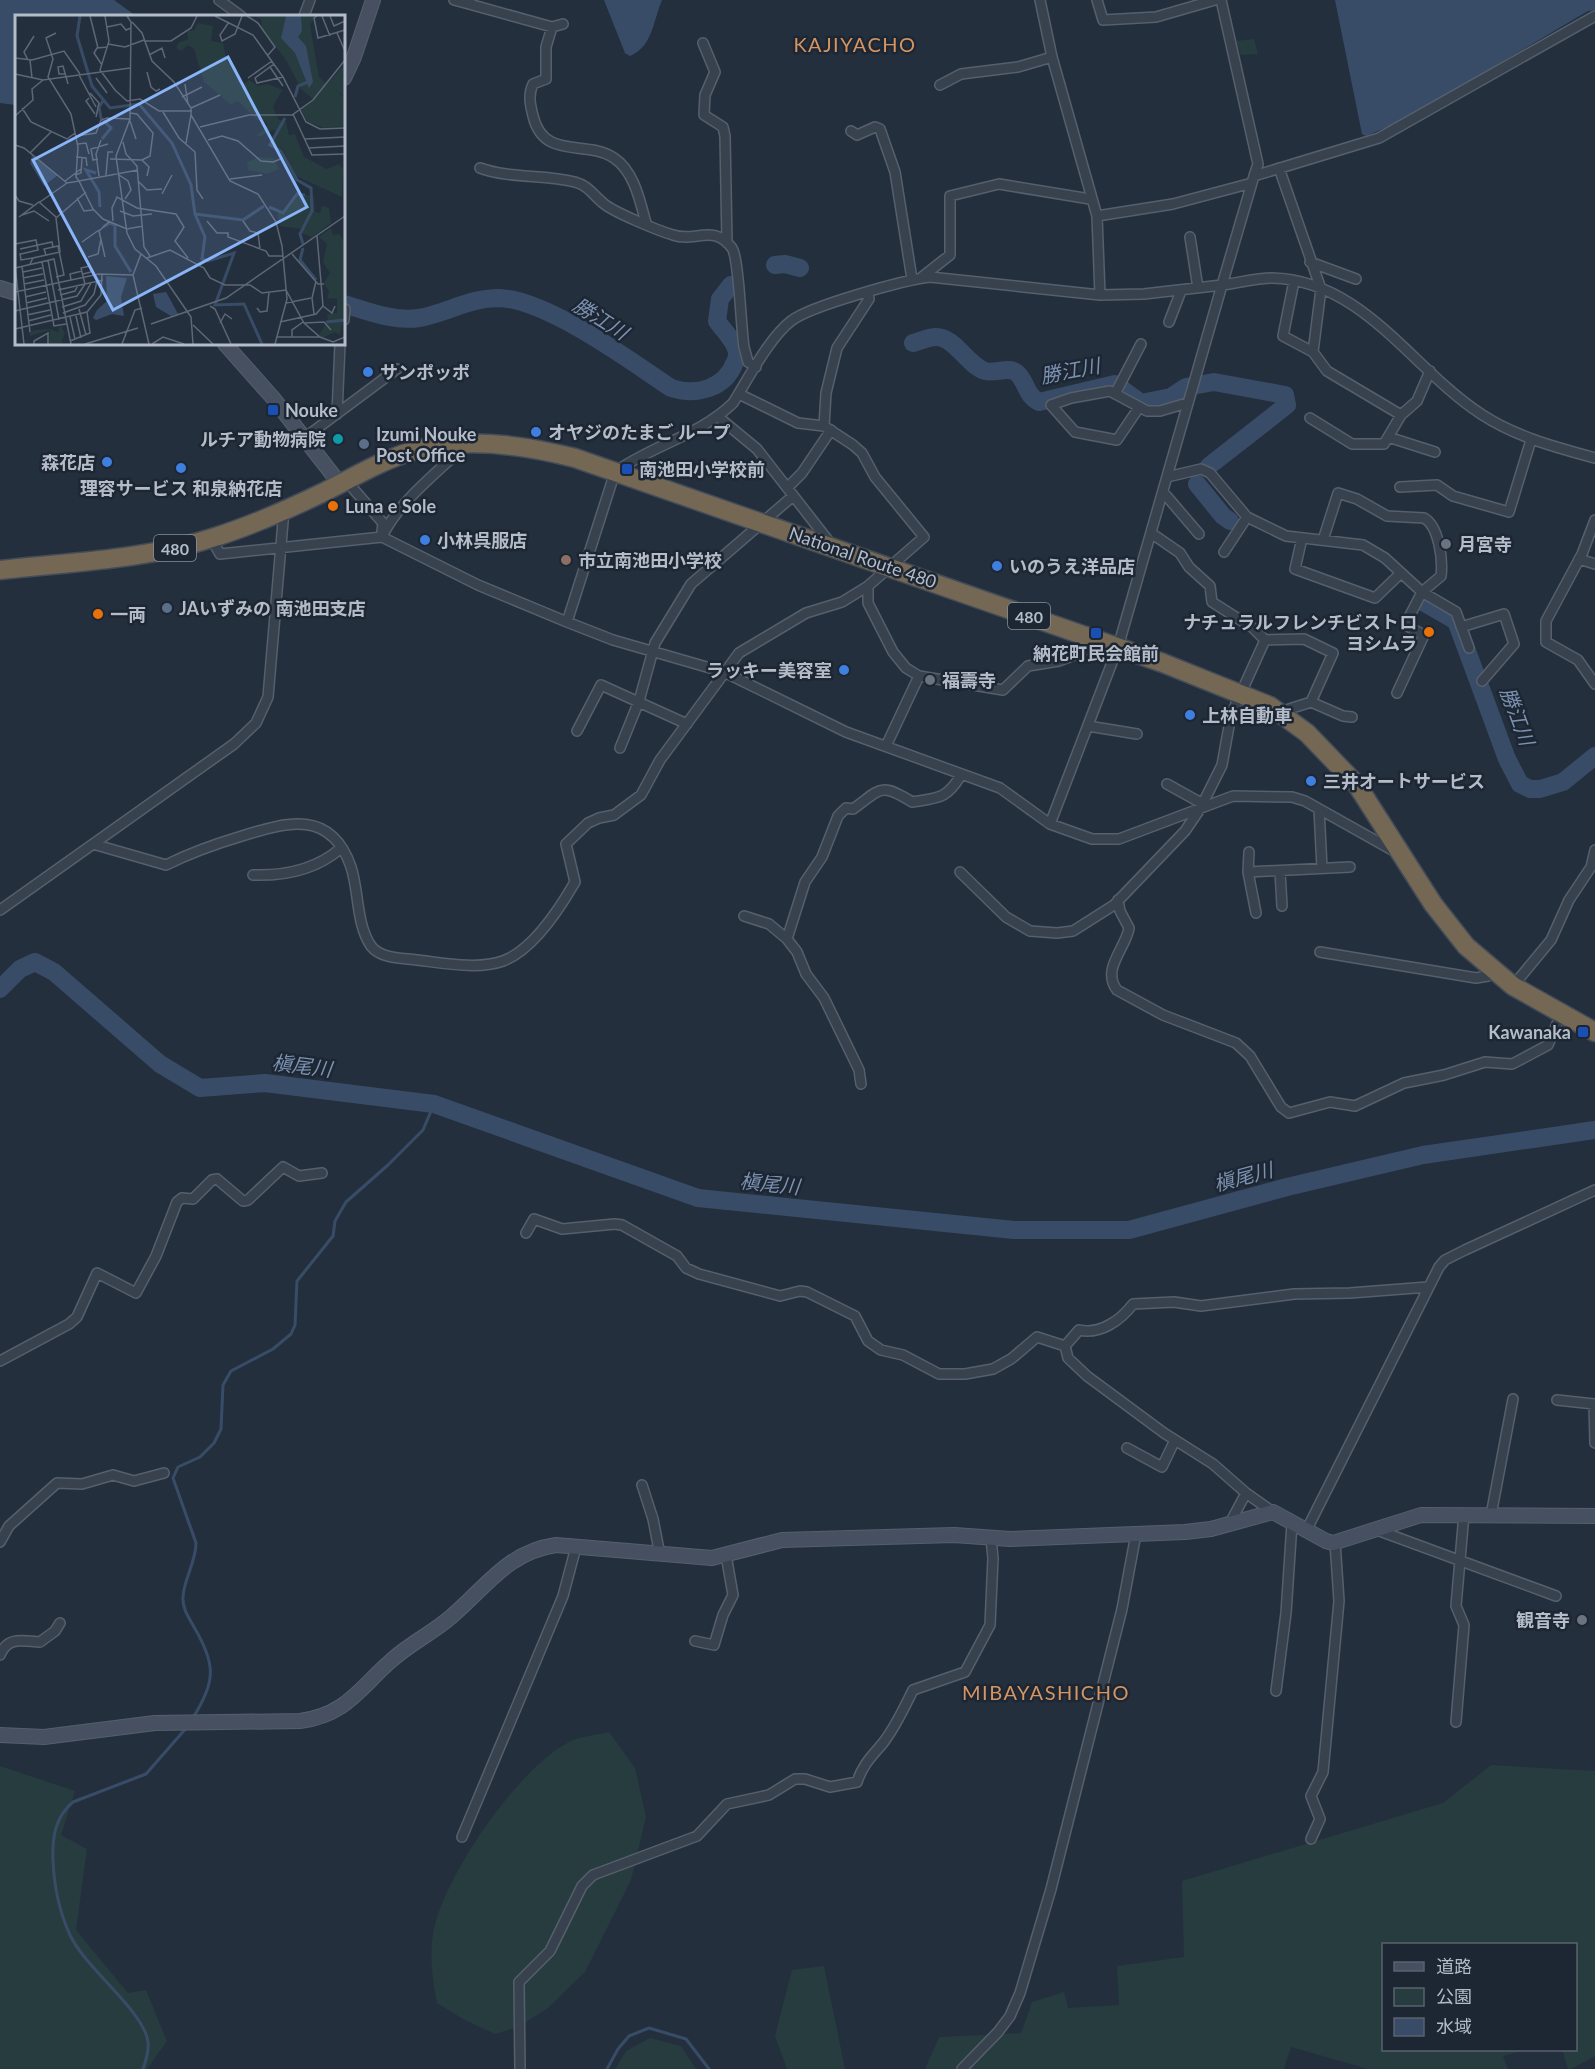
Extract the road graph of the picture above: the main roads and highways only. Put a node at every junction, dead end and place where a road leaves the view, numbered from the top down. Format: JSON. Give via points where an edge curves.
{"nodes":[{"id":1,"x":0,"y":570,"type":"edge"},
{"id":2,"x":1595,"y":1032,"type":"edge"}],
"edges":[{"from":1,"to":2,"type":"highway","name":"National Route 480","number":"480","via":[[134,556],[211,538],[284,510],[414,450],[467,444],[524,447],[575,458],[1118,647],[1280,712],[1328,752],[1357,785],[1449,925],[1494,972]]}]}
